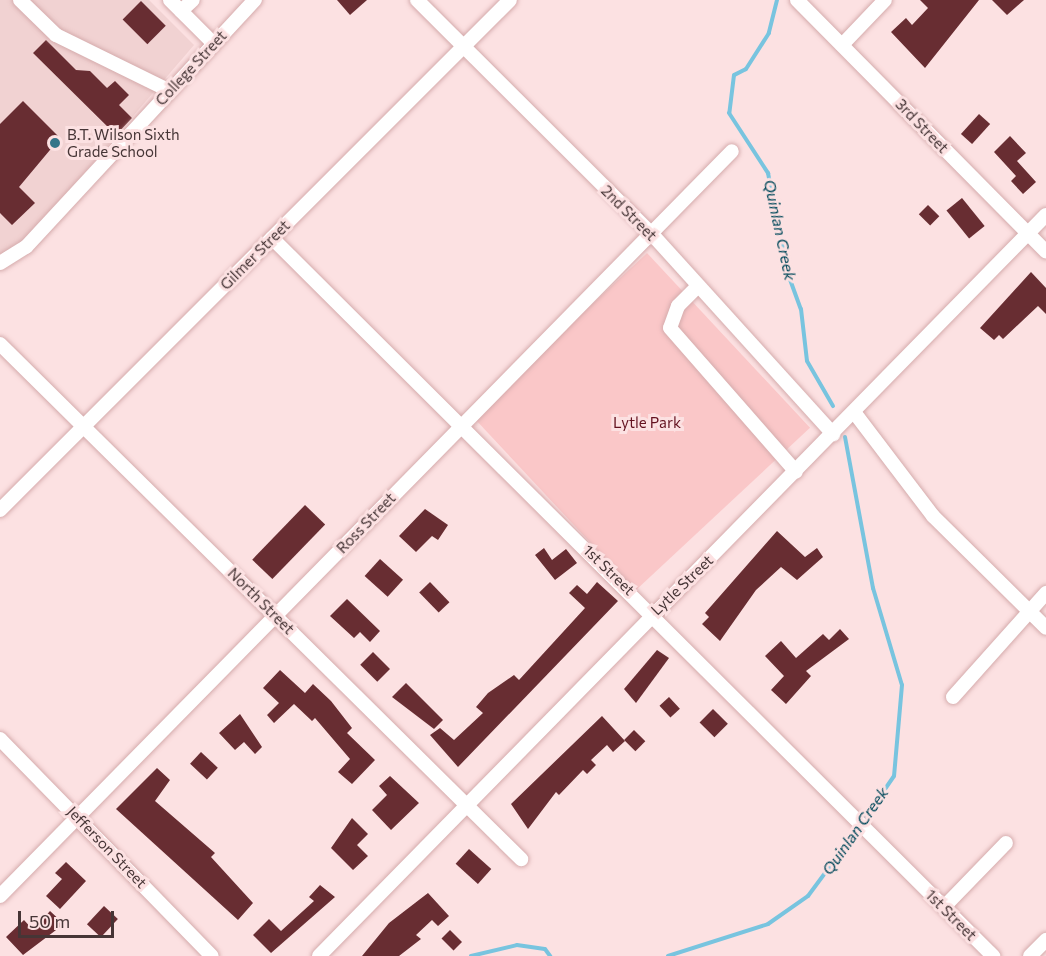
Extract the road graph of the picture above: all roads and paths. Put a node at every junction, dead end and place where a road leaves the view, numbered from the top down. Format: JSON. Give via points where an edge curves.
{"nodes":[{"id":1,"x":20,"y":0,"type":"edge"},
{"id":2,"x":170,"y":0,"type":"edge"},
{"id":3,"x":193,"y":0,"type":"edge"},
{"id":4,"x":255,"y":0,"type":"edge"},
{"id":5,"x":417,"y":0,"type":"edge"},
{"id":6,"x":510,"y":0,"type":"edge"},
{"id":7,"x":797,"y":0,"type":"edge"},
{"id":8,"x":885,"y":0,"type":"edge"},
{"id":9,"x":181,"y":11,"type":"junction"},
{"id":10,"x":213,"y":43,"type":"junction"},
{"id":11,"x":842,"y":45,"type":"junction"},
{"id":12,"x":463,"y":47,"type":"junction"},
{"id":13,"x":170,"y":91,"type":"junction"},
{"id":14,"x":732,"y":151,"type":"dead end"},
{"id":15,"x":1046,"y":214,"type":"edge"},
{"id":16,"x":650,"y":232,"type":"junction"},
{"id":17,"x":1027,"y":233,"type":"junction"},
{"id":18,"x":272,"y":238,"type":"junction"},
{"id":19,"x":1046,"y":252,"type":"edge"},
{"id":20,"x":0,"y":263,"type":"edge"},
{"id":21,"x":698,"y":286,"type":"junction"},
{"id":22,"x":0,"y":344,"type":"edge"},
{"id":23,"x":854,"y":412,"type":"junction"},
{"id":24,"x":84,"y":426,"type":"junction"},
{"id":25,"x":460,"y":426,"type":"junction"},
{"id":26,"x":833,"y":434,"type":"junction"},
{"id":27,"x":796,"y":472,"type":"junction"},
{"id":28,"x":0,"y":510,"type":"edge"},
{"id":29,"x":1046,"y":593,"type":"edge"},
{"id":30,"x":1028,"y":610,"type":"junction"},
{"id":31,"x":653,"y":613,"type":"junction"},
{"id":32,"x":275,"y":615,"type":"junction"},
{"id":33,"x":1046,"y":628,"type":"edge"},
{"id":34,"x":953,"y":697,"type":"dead end"},
{"id":35,"x":0,"y":739,"type":"edge"},
{"id":36,"x":466,"y":804,"type":"junction"},
{"id":37,"x":79,"y":818,"type":"junction"},
{"id":38,"x":1006,"y":843,"type":"dead end"},
{"id":39,"x":521,"y":859,"type":"dead end"},
{"id":40,"x":0,"y":896,"type":"edge"},
{"id":41,"x":944,"y":907,"type":"junction"},
{"id":42,"x":1046,"y":940,"type":"edge"},
{"id":43,"x":212,"y":956,"type":"edge"},
{"id":44,"x":319,"y":956,"type":"edge"},
{"id":45,"x":993,"y":956,"type":"edge"},
{"id":46,"x":1030,"y":956,"type":"edge"}],
"edges":[{"from":1,"to":13,"type":"street","via":[[56,35]]},
{"from":2,"to":9,"type":"street"},
{"from":3,"to":9,"type":"street"},
{"from":4,"to":10,"type":"street","name":"College Street"},
{"from":5,"to":12,"type":"street","name":"2nd Street"},
{"from":6,"to":12,"type":"street","name":"Gilmer Street"},
{"from":7,"to":11,"type":"street","name":"3rd Street"},
{"from":8,"to":11,"type":"street"},
{"from":9,"to":10,"type":"street"},
{"from":10,"to":13,"type":"street","name":"College Street"},
{"from":11,"to":17,"type":"street","name":"3rd Street"},
{"from":12,"to":16,"type":"street","name":"2nd Street"},
{"from":12,"to":18,"type":"street","name":"Gilmer Street"},
{"from":13,"to":20,"type":"street","name":"College Street","via":[[26,247]]},
{"from":14,"to":16,"type":"street","name":"Ross Street"},
{"from":15,"to":17,"type":"street","name":"Lytle Street"},
{"from":16,"to":21,"type":"street","name":"2nd Street"},
{"from":16,"to":25,"type":"street","name":"Ross Street"},
{"from":17,"to":19,"type":"street","name":"3rd Street"},
{"from":17,"to":23,"type":"street","name":"Lytle Street"},
{"from":18,"to":24,"type":"street","name":"Gilmer Street"},
{"from":18,"to":25,"type":"street","name":"1st Street"},
{"from":21,"to":26,"type":"street","name":"2nd Street"},
{"from":21,"to":27,"type":"street","via":[[678,306],[670,328]]},
{"from":22,"to":24,"type":"street","name":"North Street"},
{"from":23,"to":26,"type":"street","name":"Lytle Street"},
{"from":23,"to":30,"type":"street","via":[[933,516]]},
{"from":24,"to":28,"type":"street","name":"Gilmer Street"},
{"from":24,"to":32,"type":"street","name":"North Street"},
{"from":25,"to":31,"type":"street","name":"1st Street"},
{"from":25,"to":32,"type":"street","name":"Ross Street"},
{"from":26,"to":27,"type":"street","name":"Lytle Street"},
{"from":27,"to":31,"type":"street","name":"Lytle Street"},
{"from":29,"to":30,"type":"street"},
{"from":30,"to":33,"type":"street"},
{"from":30,"to":34,"type":"street"},
{"from":31,"to":36,"type":"street","name":"Lytle Street"},
{"from":31,"to":41,"type":"street","name":"1st Street"},
{"from":32,"to":36,"type":"street","name":"North Street"},
{"from":32,"to":37,"type":"street","name":"Ross Street"},
{"from":35,"to":37,"type":"street","name":"Jefferson Street"},
{"from":36,"to":39,"type":"street","name":"North Street"},
{"from":36,"to":44,"type":"street","name":"Lytle Street"},
{"from":37,"to":40,"type":"street","name":"Ross Street"},
{"from":37,"to":43,"type":"street","name":"Jefferson Street"},
{"from":38,"to":41,"type":"street"},
{"from":41,"to":45,"type":"street","name":"1st Street"},
{"from":42,"to":46,"type":"street"}]}
